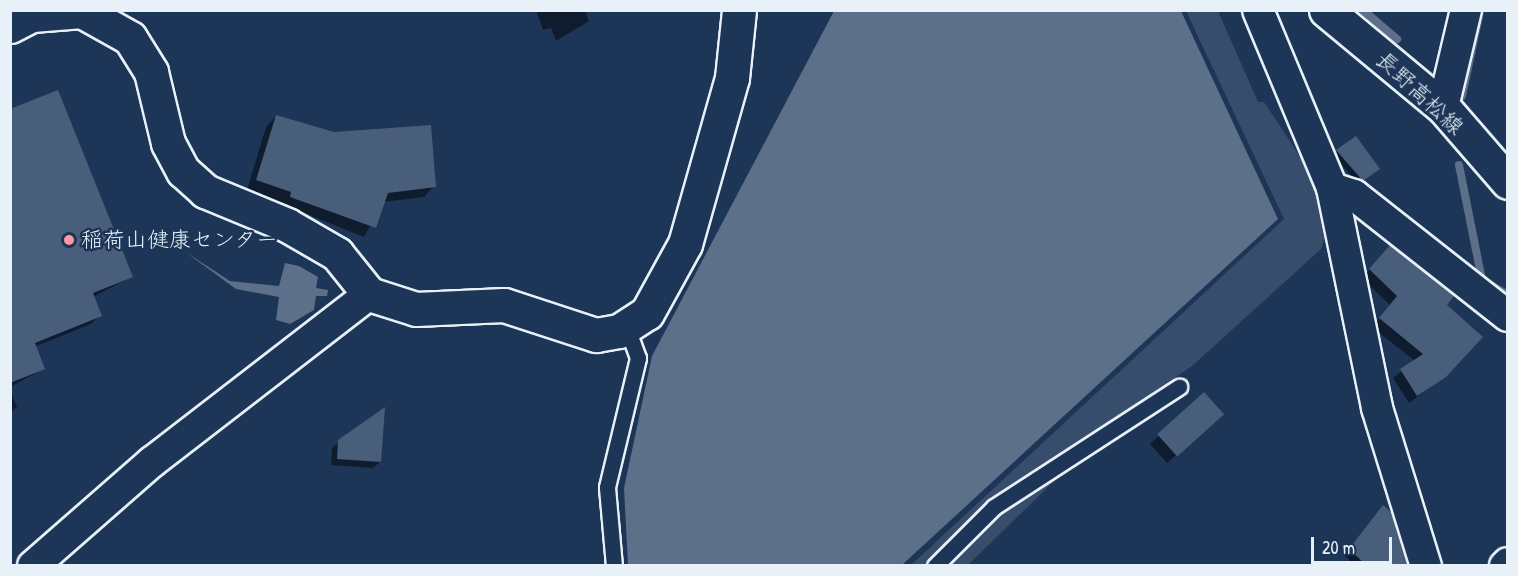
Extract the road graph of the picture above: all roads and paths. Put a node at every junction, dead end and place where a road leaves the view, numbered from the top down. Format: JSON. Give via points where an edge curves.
{"nodes":[{"id":1,"x":739,"y":10,"type":"edge"},
{"id":2,"x":1258,"y":10,"type":"edge"},
{"id":3,"x":1326,"y":10,"type":"edge"},
{"id":4,"x":1466,"y":10,"type":"edge"},
{"id":5,"x":10,"y":26,"type":"edge"},
{"id":6,"x":1443,"y":107,"type":"junction"},
{"id":7,"x":1508,"y":182,"type":"edge"},
{"id":8,"x":1332,"y":188,"type":"junction"},
{"id":9,"x":369,"y":294,"type":"junction"},
{"id":10,"x":1508,"y":316,"type":"edge"},
{"id":11,"x":627,"y":327,"type":"junction"},
{"id":12,"x":1179,"y":387,"type":"dead end"},
{"id":13,"x":33,"y":566,"type":"edge"},
{"id":14,"x":614,"y":566,"type":"edge"},
{"id":15,"x":935,"y":566,"type":"edge"},
{"id":16,"x":1426,"y":566,"type":"edge"}],
"edges":[{"from":1,"to":11,"type":"main road","via":[[732,78],[685,244],[647,313]]},
{"from":2,"to":8,"type":"street"},
{"from":3,"to":6,"type":"main road","name":"長野高松線"},
{"from":4,"to":6,"type":"street"},
{"from":5,"to":9,"type":"main road","via":[[32,15],[82,11],[130,38],[151,72],[168,143],[183,171],[205,191],[287,225],[337,254]]},
{"from":6,"to":7,"type":"main road","name":"長野高松線"},
{"from":8,"to":10,"type":"street","via":[[1354,195]]},
{"from":8,"to":16,"type":"street","via":[[1377,408]]},
{"from":9,"to":11,"type":"main road","via":[[416,309],[504,305],[596,335]]},
{"from":9,"to":13,"type":"street","via":[[152,462]]},
{"from":11,"to":14,"type":"lane","via":[[638,358],[607,487]]},
{"from":12,"to":15,"type":"lane","via":[[994,507]]}]}
